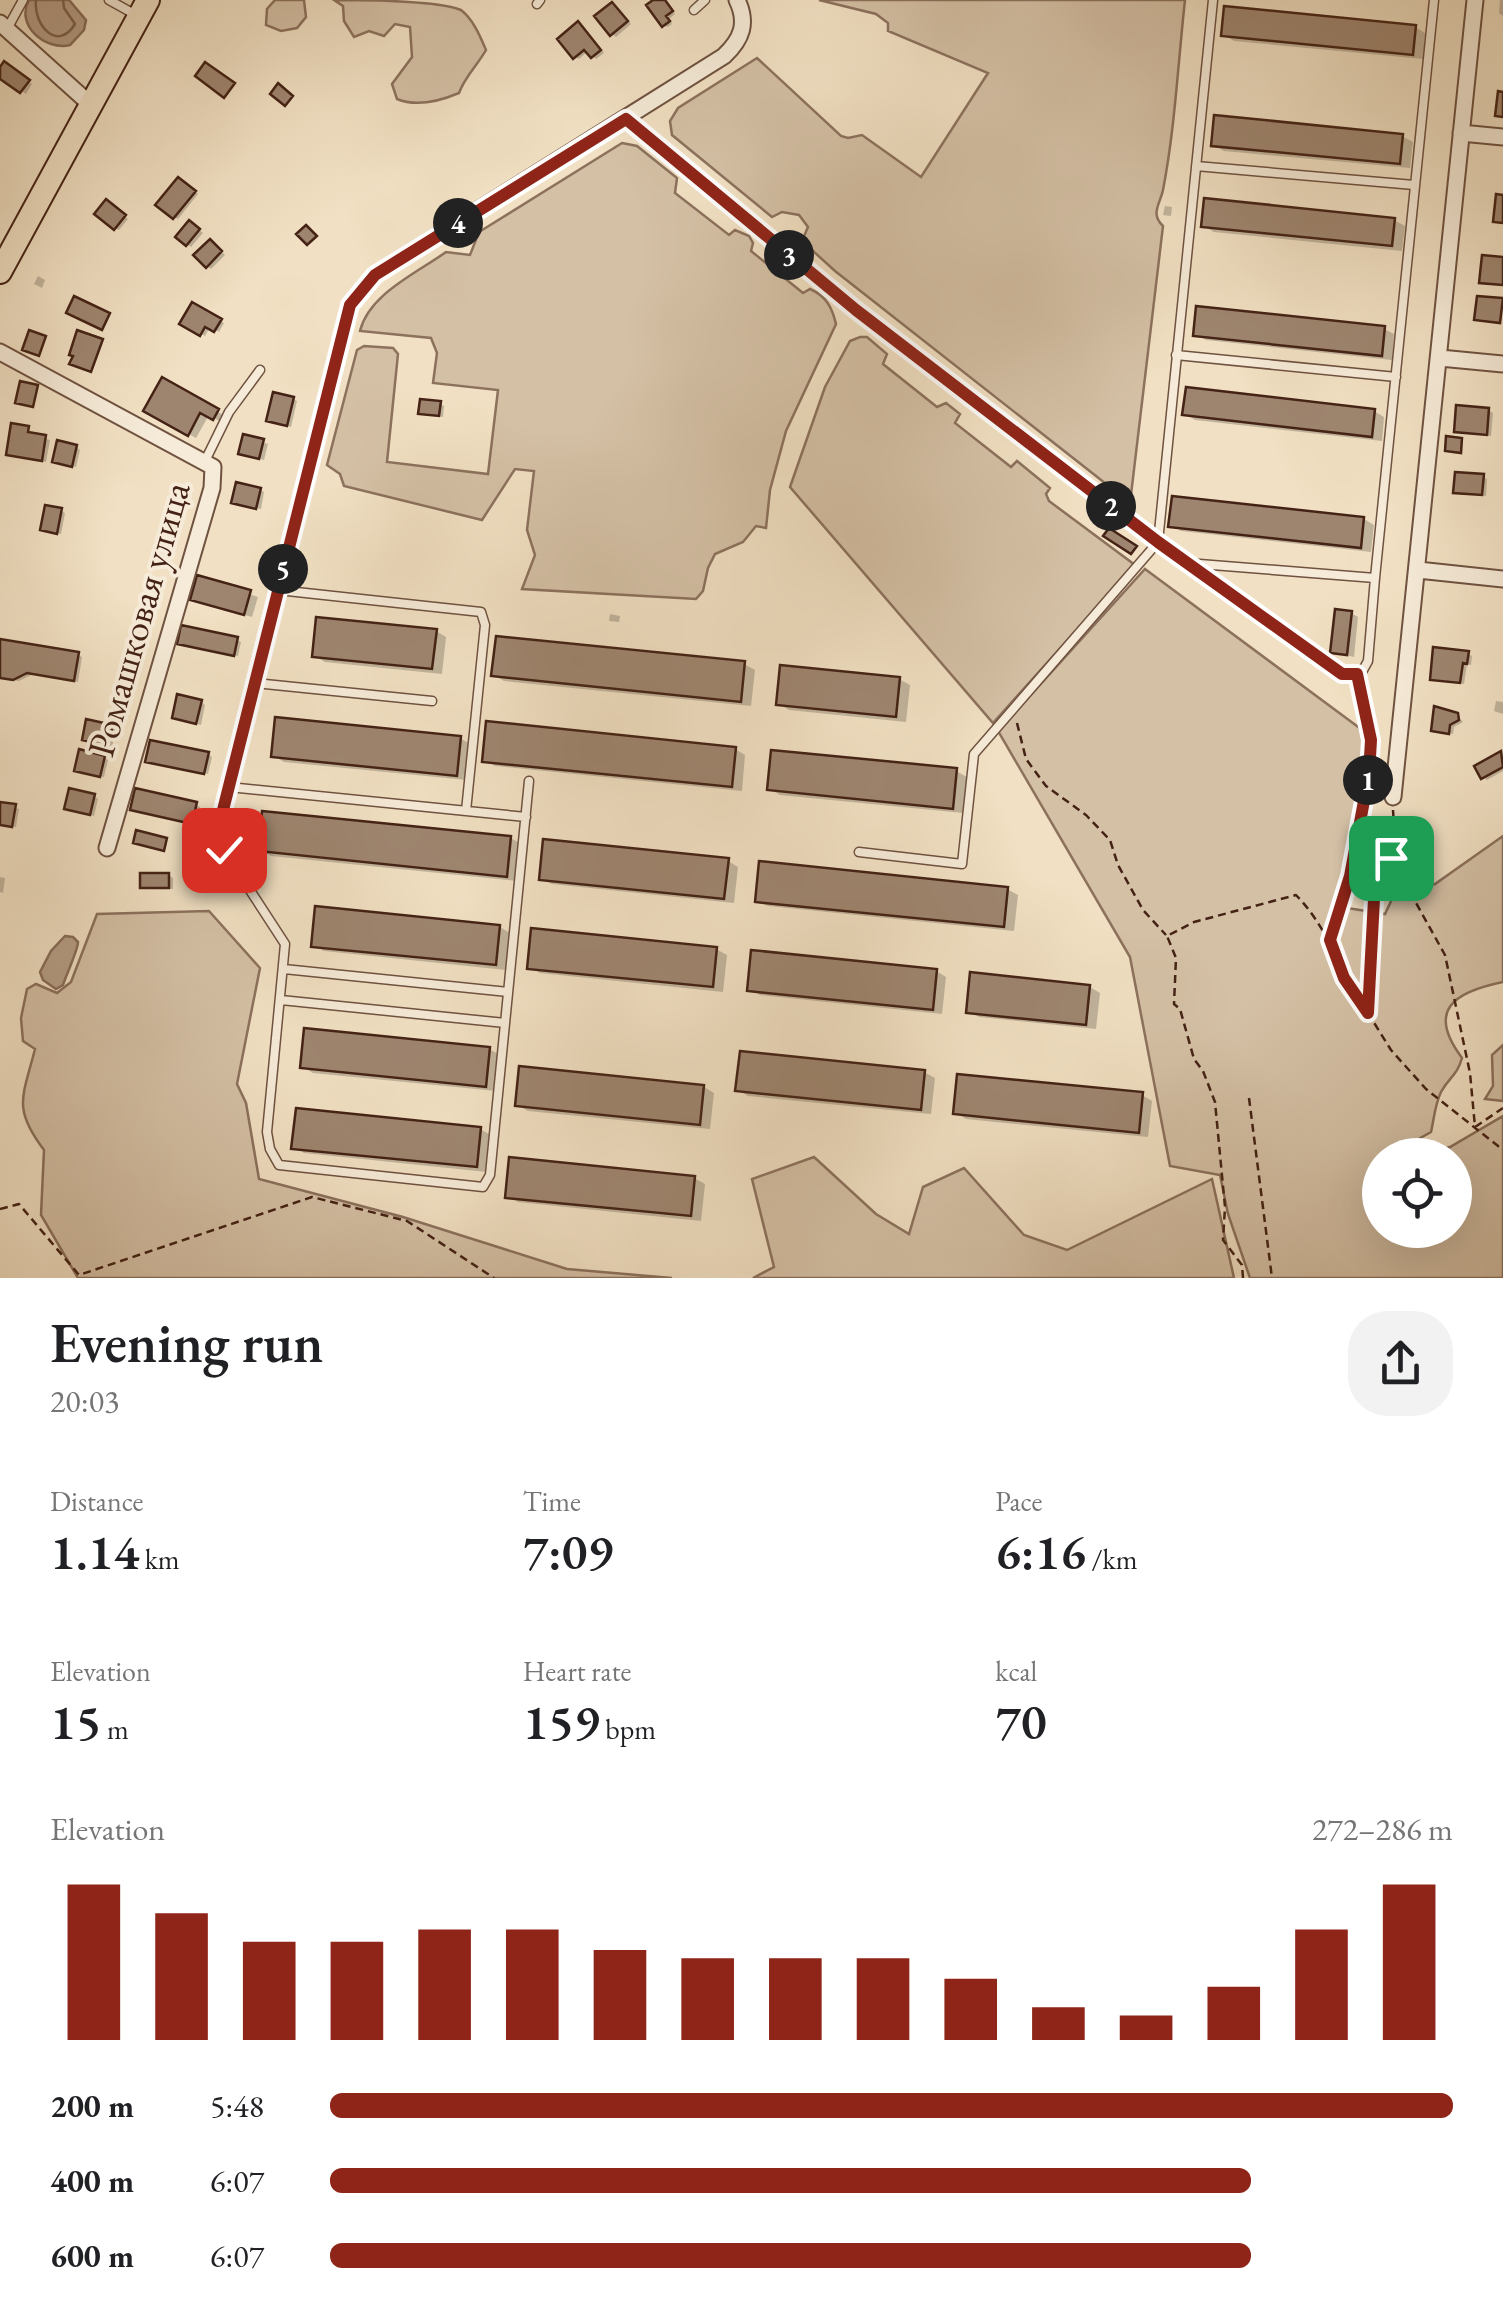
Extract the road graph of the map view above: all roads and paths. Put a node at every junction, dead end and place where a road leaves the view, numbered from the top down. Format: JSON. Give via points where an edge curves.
{"nodes":[{"id":1,"x":23,"y":0,"type":"edge"},
{"id":2,"x":109,"y":0,"type":"edge"},
{"id":3,"x":706,"y":0,"type":"edge"},
{"id":4,"x":737,"y":0,"type":"edge"},
{"id":5,"x":1214,"y":0,"type":"edge"},
{"id":6,"x":1434,"y":0,"type":"edge"},
{"id":7,"x":1475,"y":0,"type":"edge"},
{"id":8,"x":144,"y":8,"type":"edge"},
{"id":9,"x":694,"y":10,"type":"dead end"},
{"id":10,"x":3,"y":26,"type":"edge"},
{"id":11,"x":90,"y":104,"type":"junction"},
{"id":12,"x":626,"y":119,"type":"junction"},
{"id":13,"x":1461,"y":132,"type":"junction"},
{"id":14,"x":1503,"y":137,"type":"edge"},
{"id":15,"x":1196,"y":166,"type":"junction"},
{"id":16,"x":1414,"y":185,"type":"junction"},
{"id":17,"x":0,"y":272,"type":"edge"},
{"id":18,"x":0,"y":352,"type":"edge"},
{"id":19,"x":1176,"y":355,"type":"junction"},
{"id":20,"x":1440,"y":358,"type":"junction"},
{"id":21,"x":1503,"y":364,"type":"edge"},
{"id":22,"x":260,"y":370,"type":"dead end"},
{"id":23,"x":1396,"y":377,"type":"junction"},
{"id":24,"x":205,"y":461,"type":"junction"},
{"id":25,"x":1158,"y":542,"type":"junction"},
{"id":26,"x":1186,"y":563,"type":"junction"},
{"id":27,"x":1418,"y":570,"type":"junction"},
{"id":28,"x":1375,"y":578,"type":"junction"},
{"id":29,"x":1503,"y":579,"type":"edge"},
{"id":30,"x":278,"y":590,"type":"junction"},
{"id":31,"x":1357,"y":674,"type":"junction"},
{"id":32,"x":255,"y":683,"type":"junction"},
{"id":33,"x":432,"y":701,"type":"dead end"},
{"id":34,"x":1018,"y":703,"type":"junction"},
{"id":35,"x":530,"y":780,"type":"dead end"},
{"id":36,"x":228,"y":787,"type":"junction"},
{"id":37,"x":1393,"y":797,"type":"joint"},
{"id":38,"x":466,"y":811,"type":"junction"},
{"id":39,"x":526,"y":817,"type":"junction"},
{"id":40,"x":218,"y":837,"type":"joint"},
{"id":41,"x":107,"y":848,"type":"dead end"},
{"id":42,"x":859,"y":852,"type":"dead end"},
{"id":43,"x":1390,"y":856,"type":"junction"},
{"id":44,"x":1167,"y":936,"type":"junction"},
{"id":45,"x":1330,"y":940,"type":"junction"},
{"id":46,"x":284,"y":970,"type":"junction"},
{"id":47,"x":508,"y":992,"type":"junction"},
{"id":48,"x":281,"y":1000,"type":"junction"},
{"id":49,"x":1368,"y":1013,"type":"junction"},
{"id":50,"x":505,"y":1023,"type":"junction"},
{"id":51,"x":1249,"y":1098,"type":"dead end"},
{"id":52,"x":1503,"y":1108,"type":"edge"},
{"id":53,"x":1474,"y":1128,"type":"junction"},
{"id":54,"x":1503,"y":1150,"type":"edge"},
{"id":55,"x":0,"y":1210,"type":"edge"},
{"id":56,"x":494,"y":1278,"type":"edge"},
{"id":57,"x":1243,"y":1278,"type":"edge"},
{"id":58,"x":1272,"y":1278,"type":"edge"}],
"edges":[{"from":1,"to":10,"type":"lane"},
{"from":2,"to":8,"type":"lane"},
{"from":3,"to":9,"type":"lane"},
{"from":4,"to":12,"type":"street","via":[[744,21],[735,46]]},
{"from":5,"to":15,"type":"lane"},
{"from":6,"to":16,"type":"lane"},
{"from":7,"to":13,"type":"street"},
{"from":8,"to":11,"type":"main road"},
{"from":10,"to":11,"type":"street"},
{"from":11,"to":17,"type":"main road"},
{"from":12,"to":25,"type":"lane","via":[[856,310]]},
{"from":12,"to":30,"type":"street","via":[[375,275],[350,305]]},
{"from":13,"to":14,"type":"street"},
{"from":13,"to":20,"type":"street"},
{"from":15,"to":16,"type":"lane"},
{"from":15,"to":19,"type":"lane"},
{"from":16,"to":23,"type":"lane"},
{"from":18,"to":24,"type":"street","name":"Ромашковая улица"},
{"from":19,"to":23,"type":"lane"},
{"from":19,"to":25,"type":"lane"},
{"from":20,"to":21,"type":"street"},
{"from":20,"to":27,"type":"street"},
{"from":22,"to":24,"type":"lane"},
{"from":23,"to":28,"type":"lane"},
{"from":24,"to":41,"type":"street","name":"Ромашковая улица","via":[[212,468],[212,488]]},
{"from":25,"to":26,"type":"lane"},
{"from":25,"to":34,"type":"lane"},
{"from":26,"to":28,"type":"lane"},
{"from":26,"to":31,"type":"lane","via":[[1342,674]]},
{"from":27,"to":29,"type":"street"},
{"from":27,"to":37,"type":"street"},
{"from":28,"to":31,"type":"lane","via":[[1368,661]]},
{"from":30,"to":32,"type":"street"},
{"from":30,"to":38,"type":"lane","via":[[480,612]]},
{"from":31,"to":45,"type":"path","via":[[1371,740],[1369,774]]},
{"from":32,"to":33,"type":"lane"},
{"from":32,"to":36,"type":"street"},
{"from":34,"to":42,"type":"lane","via":[[974,754],[962,864]]},
{"from":34,"to":44,"type":"path","via":[[1026,759],[1046,786],[1110,840],[1135,895]]},
{"from":35,"to":39,"type":"lane"},
{"from":36,"to":38,"type":"lane"},
{"from":36,"to":40,"type":"street"},
{"from":37,"to":43,"type":"path"},
{"from":38,"to":39,"type":"lane"},
{"from":39,"to":47,"type":"lane"},
{"from":40,"to":46,"type":"lane","via":[[282,937]]},
{"from":43,"to":49,"type":"path","via":[[1375,880]]},
{"from":43,"to":53,"type":"path","via":[[1445,954]]},
{"from":44,"to":45,"type":"path","via":[[1194,922],[1296,895]]},
{"from":44,"to":57,"type":"path","via":[[1176,958],[1174,1004],[1214,1102],[1226,1206],[1223,1240],[1242,1265]]},
{"from":45,"to":49,"type":"path","via":[[1344,978]]},
{"from":46,"to":47,"type":"lane"},
{"from":46,"to":48,"type":"lane"},
{"from":47,"to":50,"type":"lane"},
{"from":48,"to":50,"type":"lane"},
{"from":48,"to":50,"type":"lane","via":[[268,1132],[274,1160],[285,1168],[476,1188],[488,1182]]},
{"from":49,"to":53,"type":"path","via":[[1426,1088]]},
{"from":51,"to":58,"type":"path"},
{"from":52,"to":53,"type":"path"},
{"from":53,"to":54,"type":"path"},
{"from":55,"to":56,"type":"path","via":[[19,1204],[79,1275],[312,1196],[407,1220]]}]}
